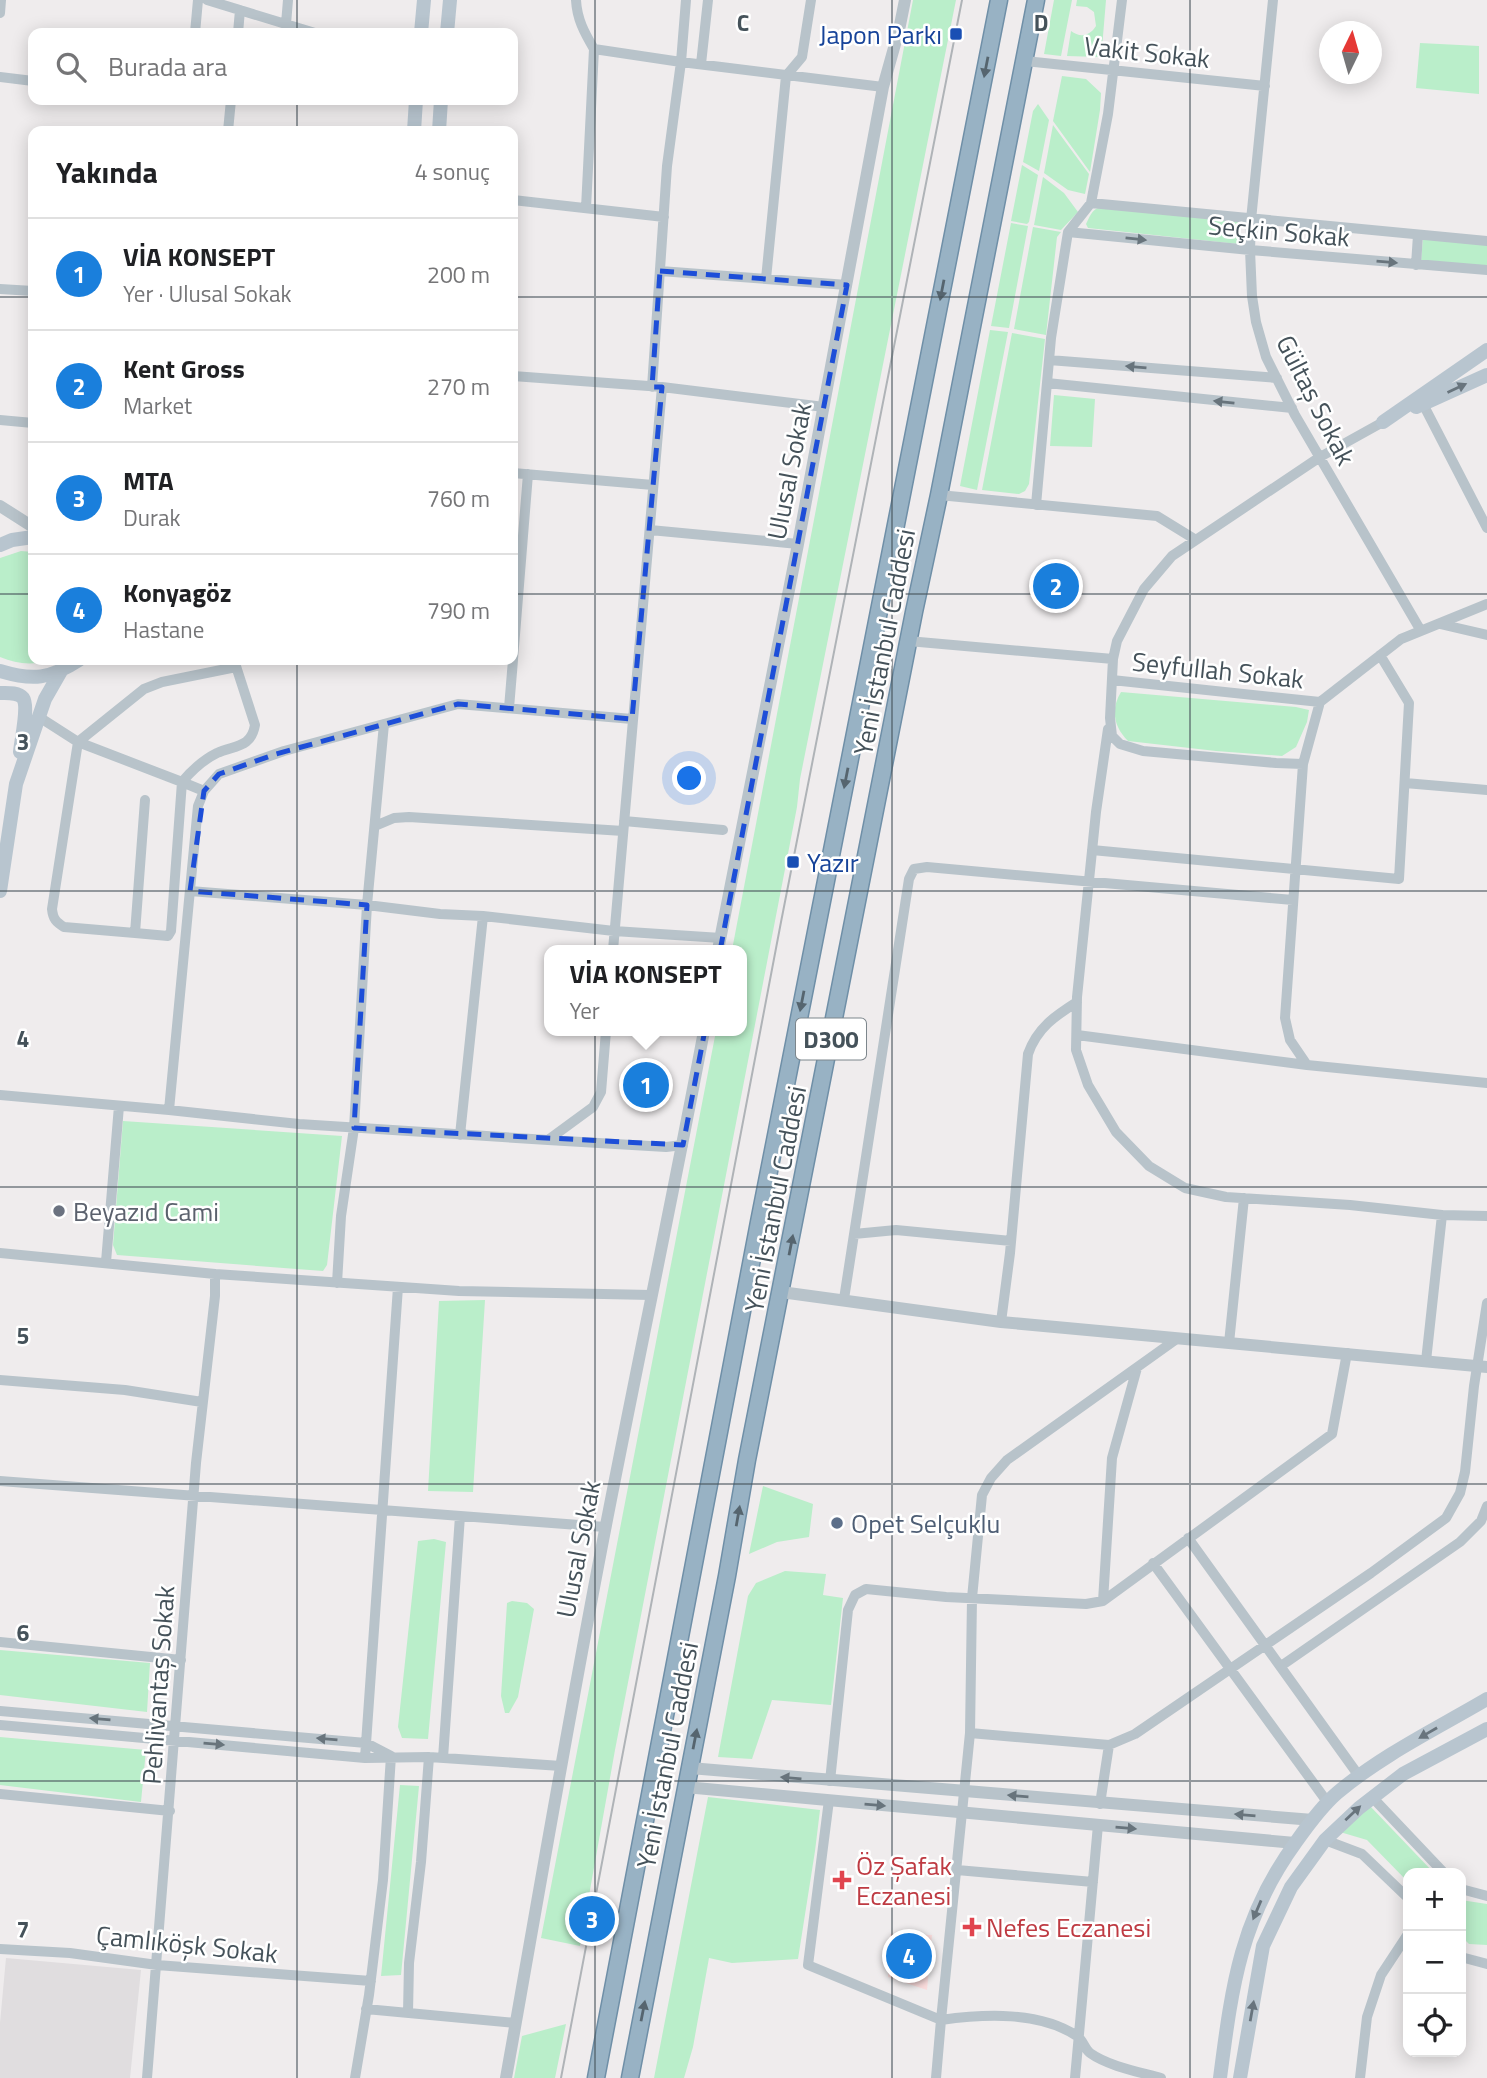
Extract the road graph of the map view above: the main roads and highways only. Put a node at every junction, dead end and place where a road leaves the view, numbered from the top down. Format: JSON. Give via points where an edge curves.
{"nodes":[{"id":1,"x":424,"y":0,"type":"edge"},
{"id":2,"x":450,"y":0,"type":"edge"},
{"id":3,"x":999,"y":0,"type":"edge"},
{"id":4,"x":1036,"y":0,"type":"edge"},
{"id":5,"x":421,"y":28,"type":"edge"},
{"id":6,"x":447,"y":28,"type":"edge"},
{"id":7,"x":416,"y":105,"type":"edge"},
{"id":8,"x":441,"y":105,"type":"edge"},
{"id":9,"x":414,"y":126,"type":"edge"},
{"id":10,"x":439,"y":126,"type":"edge"},
{"id":11,"x":1487,"y":350,"type":"edge"},
{"id":12,"x":1487,"y":375,"type":"edge"},
{"id":13,"x":28,"y":538,"type":"edge"},
{"id":14,"x":0,"y":545,"type":"edge"},
{"id":15,"x":71,"y":665,"type":"edge"},
{"id":16,"x":0,"y":671,"type":"edge"},
{"id":17,"x":61,"y":671,"type":"junction"},
{"id":18,"x":0,"y":693,"type":"edge"},
{"id":19,"x":16,"y":784,"type":"junction"},
{"id":20,"x":0,"y":891,"type":"edge"},
{"id":21,"x":1487,"y":1699,"type":"edge"},
{"id":22,"x":1487,"y":1729,"type":"edge"},
{"id":23,"x":596,"y":2078,"type":"edge"},
{"id":24,"x":631,"y":2078,"type":"edge"},
{"id":25,"x":1220,"y":2078,"type":"edge"},
{"id":26,"x":1240,"y":2078,"type":"edge"}],
"edges":[{"from":1,"to":5,"type":"main road"},
{"from":2,"to":6,"type":"main road"},
{"from":3,"to":23,"type":"highway","name":"Yeni İstanbul Caddesi","number":"D300","one_way":true},
{"from":24,"to":4,"type":"highway","name":"Yeni İstanbul Caddesi","number":"D300","one_way":true,"via":[[747,1460]]},
{"from":7,"to":9,"type":"main road"},
{"from":8,"to":10,"type":"main road"},
{"from":11,"to":12,"type":"main road","one_way":true,"via":[[1383,422]]},
{"from":13,"to":14,"type":"main road"},
{"from":15,"to":17,"type":"main road"},
{"from":16,"to":17,"type":"main road","via":[[41,678]]},
{"from":17,"to":19,"type":"main road","via":[[45,699]]},
{"from":18,"to":19,"type":"main road","via":[[22,697],[26,709]]},
{"from":19,"to":20,"type":"main road"},
{"from":21,"to":25,"type":"main road","one_way":true,"via":[[1379,1761],[1335,1794],[1278,1866],[1256,1909],[1240,1958]]},
{"from":26,"to":22,"type":"main road","one_way":true,"via":[[1264,1946],[1292,1887],[1325,1840],[1403,1774]]}]}
